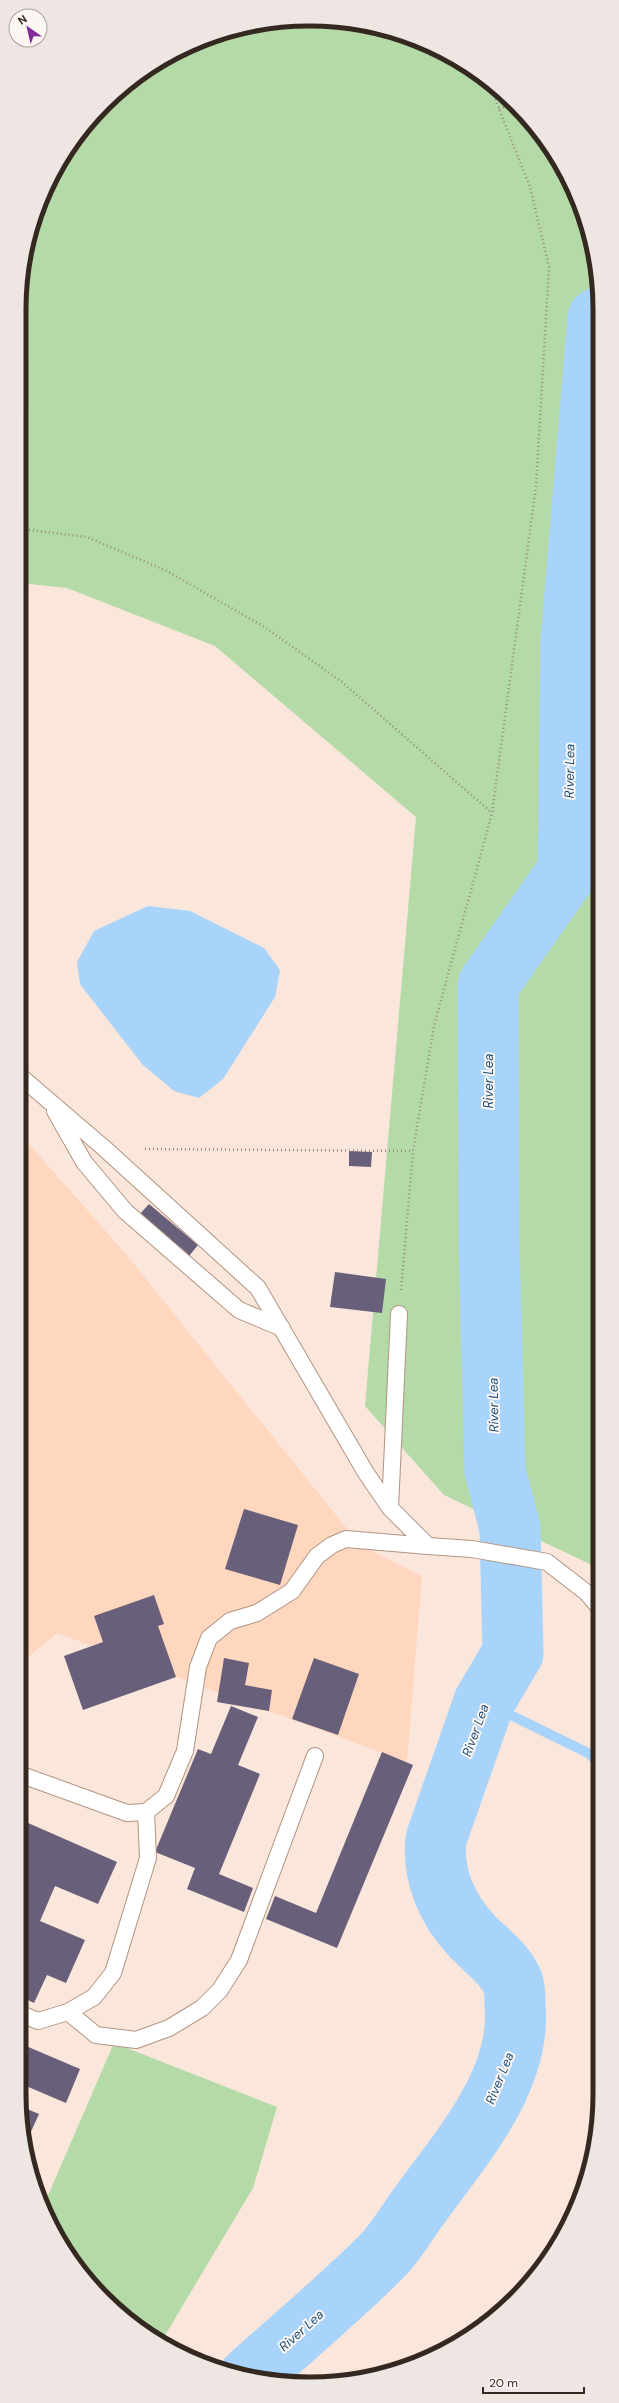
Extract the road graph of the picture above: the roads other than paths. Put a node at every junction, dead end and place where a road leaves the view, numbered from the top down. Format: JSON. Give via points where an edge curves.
{"nodes":[{"id":1,"x":26,"y":1081,"type":"edge"},
{"id":2,"x":49,"y":1101,"type":"junction"},
{"id":3,"x":399,"y":1314,"type":"road end"},
{"id":4,"x":282,"y":1328,"type":"junction"},
{"id":5,"x":390,"y":1508,"type":"junction"},
{"id":6,"x":428,"y":1546,"type":"junction"},
{"id":7,"x":593,"y":1599,"type":"edge"},
{"id":8,"x":315,"y":1756,"type":"dead end"},
{"id":9,"x":26,"y":1777,"type":"edge"},
{"id":10,"x":146,"y":1812,"type":"junction"},
{"id":11,"x":68,"y":2012,"type":"junction"},
{"id":12,"x":26,"y":2016,"type":"edge"}],
"edges":[{"from":1,"to":2,"type":"lane"},
{"from":2,"to":4,"type":"lane","via":[[258,1288]]},
{"from":2,"to":4,"type":"lane","via":[[84,1162],[125,1211],[239,1310]]},
{"from":3,"to":5,"type":"lane"},
{"from":4,"to":5,"type":"lane","via":[[366,1473]]},
{"from":5,"to":6,"type":"lane"},
{"from":6,"to":7,"type":"lane","via":[[472,1549],[547,1562]]},
{"from":6,"to":10,"type":"lane","via":[[346,1539],[317,1556],[292,1591],[257,1613],[230,1621],[209,1638],[198,1666],[184,1750],[166,1796]]},
{"from":8,"to":11,"type":"lane","via":[[240,1960],[220,1990],[202,2008],[169,2028],[136,2040],[96,2035]]},
{"from":9,"to":10,"type":"lane","via":[[127,1813]]},
{"from":10,"to":11,"type":"lane","via":[[148,1858],[113,1973],[94,1997]]},
{"from":11,"to":12,"type":"lane","via":[[38,2021]]}]}
